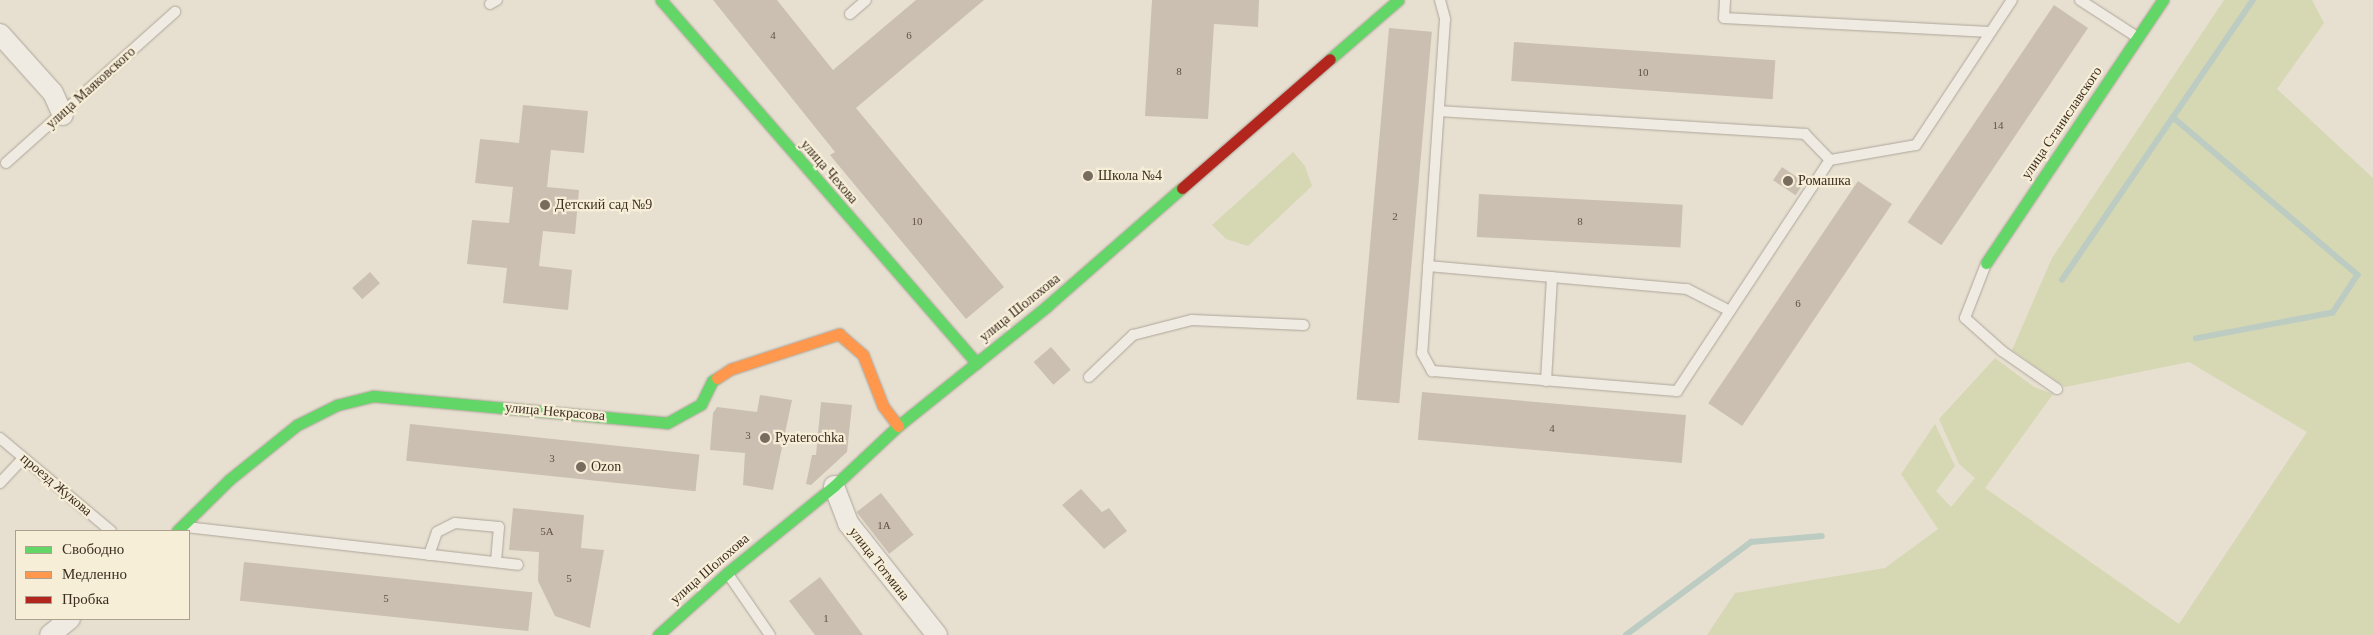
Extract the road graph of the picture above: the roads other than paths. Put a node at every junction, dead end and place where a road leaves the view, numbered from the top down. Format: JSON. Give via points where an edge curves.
{"nodes":[{"id":1,"x":661,"y":0,"type":"edge"},
{"id":2,"x":866,"y":0,"type":"edge"},
{"id":3,"x":1398,"y":0,"type":"edge"},
{"id":4,"x":1440,"y":0,"type":"edge"},
{"id":5,"x":1725,"y":0,"type":"edge"},
{"id":6,"x":2012,"y":0,"type":"edge"},
{"id":7,"x":2080,"y":0,"type":"edge"},
{"id":8,"x":2163,"y":0,"type":"edge"},
{"id":9,"x":175,"y":12,"type":"dead end"},
{"id":10,"x":850,"y":14,"type":"dead end"},
{"id":11,"x":1990,"y":32,"type":"junction"},
{"id":12,"x":0,"y":34,"type":"edge"},
{"id":13,"x":2138,"y":37,"type":"junction"},
{"id":14,"x":1439,"y":110,"type":"junction"},
{"id":15,"x":63,"y":115,"type":"junction"},
{"id":16,"x":1830,"y":160,"type":"junction"},
{"id":17,"x":6,"y":164,"type":"dead end"},
{"id":18,"x":1986,"y":263,"type":"joint"},
{"id":19,"x":1428,"y":266,"type":"junction"},
{"id":20,"x":1552,"y":277,"type":"junction"},
{"id":21,"x":1730,"y":311,"type":"junction"},
{"id":22,"x":1304,"y":325,"type":"dead end"},
{"id":23,"x":976,"y":363,"type":"junction"},
{"id":24,"x":1089,"y":377,"type":"dead end"},
{"id":25,"x":1546,"y":380,"type":"junction"},
{"id":26,"x":2056,"y":389,"type":"dead end"},
{"id":27,"x":898,"y":426,"type":"junction"},
{"id":28,"x":0,"y":438,"type":"edge"},
{"id":29,"x":23,"y":458,"type":"junction"},
{"id":30,"x":0,"y":483,"type":"edge"},
{"id":31,"x":834,"y":486,"type":"junction"},
{"id":32,"x":180,"y":529,"type":"edge"},
{"id":33,"x":110,"y":530,"type":"edge"},
{"id":34,"x":190,"y":530,"type":"edge"},
{"id":35,"x":429,"y":555,"type":"junction"},
{"id":36,"x":496,"y":562,"type":"junction"},
{"id":37,"x":518,"y":565,"type":"dead end"},
{"id":38,"x":727,"y":573,"type":"junction"},
{"id":39,"x":69,"y":620,"type":"edge"},
{"id":40,"x":50,"y":635,"type":"edge"},
{"id":41,"x":658,"y":635,"type":"edge"},
{"id":42,"x":770,"y":635,"type":"edge"},
{"id":43,"x":937,"y":635,"type":"edge"}],
"edges":[{"from":1,"to":23,"type":"street","name":"улица Чехова"},
{"from":2,"to":10,"type":"lane"},
{"from":3,"to":23,"type":"street","name":"улица Шолохова","via":[[1048,306]]},
{"from":4,"to":14,"type":"lane","via":[[1444,19]]},
{"from":5,"to":11,"type":"lane","via":[[1724,18]]},
{"from":6,"to":11,"type":"lane"},
{"from":7,"to":13,"type":"lane"},
{"from":8,"to":13,"type":"street","name":"улица Станиславского"},
{"from":9,"to":15,"type":"lane","name":"улица Маяковского"},
{"from":11,"to":16,"type":"lane","via":[[1916,145]]},
{"from":12,"to":15,"type":"street","via":[[53,92]]},
{"from":13,"to":18,"type":"street","name":"улица Станиславского"},
{"from":14,"to":16,"type":"lane","via":[[1805,134]]},
{"from":14,"to":19,"type":"lane"},
{"from":15,"to":17,"type":"lane","name":"улица Маяковского"},
{"from":16,"to":21,"type":"lane"},
{"from":18,"to":26,"type":"lane","via":[[1965,318],[2002,352]]},
{"from":19,"to":20,"type":"lane"},
{"from":19,"to":25,"type":"lane","via":[[1422,354],[1432,371]]},
{"from":20,"to":21,"type":"lane","via":[[1687,289]]},
{"from":20,"to":25,"type":"lane"},
{"from":21,"to":25,"type":"lane","via":[[1677,391]]},
{"from":22,"to":24,"type":"lane","via":[[1192,320],[1133,334]]},
{"from":23,"to":27,"type":"street","name":"улица Шолохова"},
{"from":27,"to":31,"type":"street","name":"улица Шолохова"},
{"from":27,"to":32,"type":"street","name":"улица Некрасова","via":[[883,406],[864,354],[839,334],[731,369],[712,381],[701,404],[667,423],[373,396],[337,405],[297,425],[230,479]]},
{"from":28,"to":29,"type":"lane","name":"проезд Жукова"},
{"from":29,"to":30,"type":"lane"},
{"from":29,"to":33,"type":"lane","name":"проезд Жукова"},
{"from":31,"to":38,"type":"street","name":"улица Шолохова"},
{"from":31,"to":43,"type":"street","name":"улица Тотмина","via":[[848,523]]},
{"from":34,"to":35,"type":"lane"},
{"from":35,"to":36,"type":"lane"},
{"from":35,"to":36,"type":"lane","via":[[436,532],[455,523],[499,527]]},
{"from":36,"to":37,"type":"lane"},
{"from":38,"to":41,"type":"street","name":"улица Шолохова"},
{"from":38,"to":42,"type":"lane"},
{"from":39,"to":40,"type":"street"}]}
